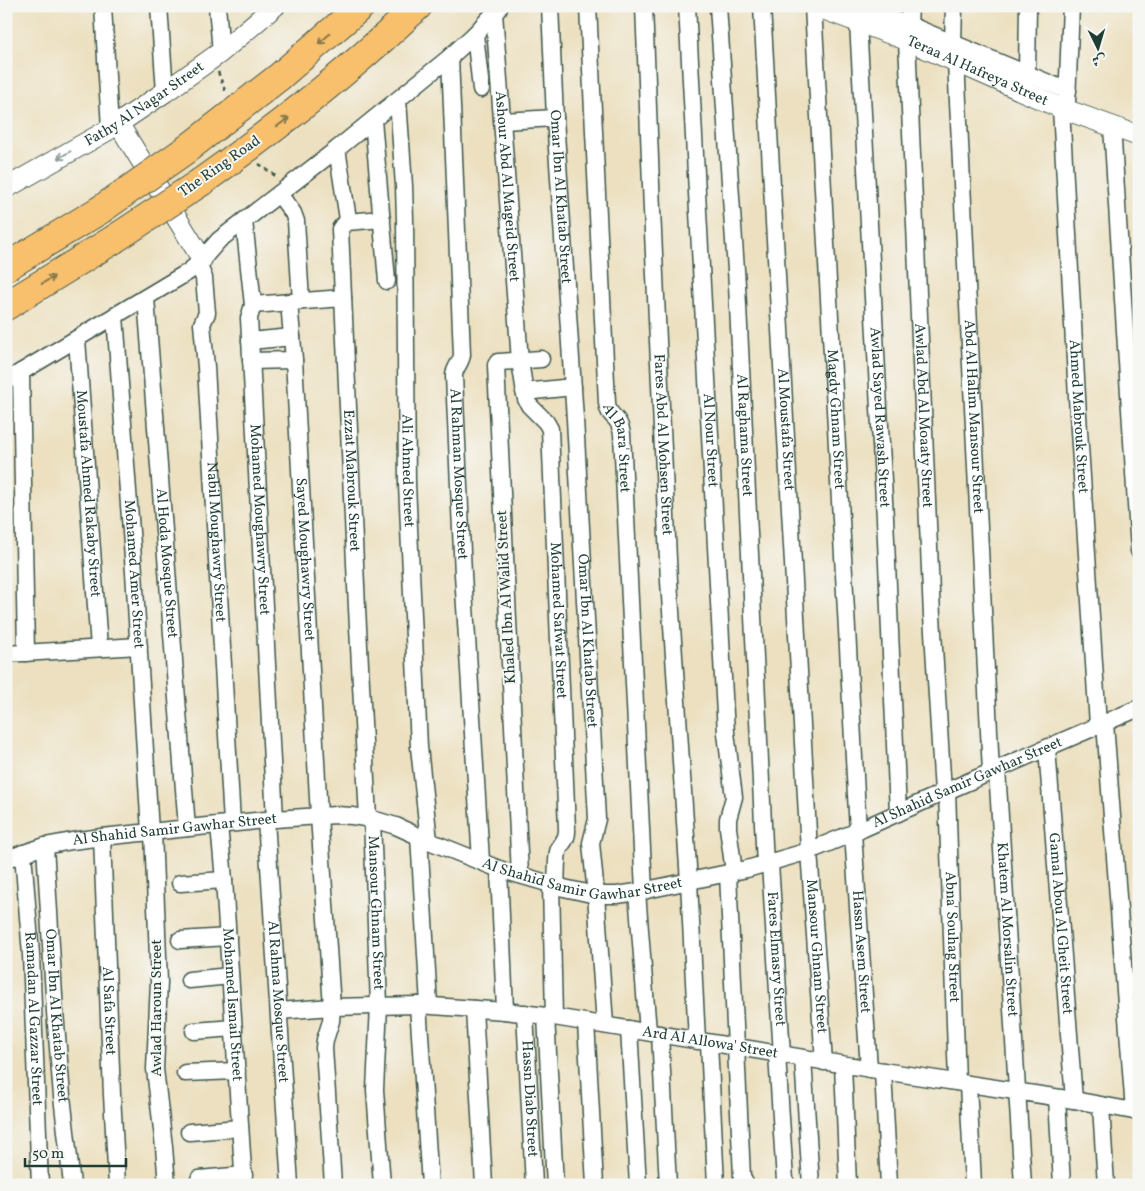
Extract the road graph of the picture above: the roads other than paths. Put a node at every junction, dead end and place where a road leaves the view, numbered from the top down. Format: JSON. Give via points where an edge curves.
{"nodes":[{"id":1,"x":103,"y":6,"type":"edge"},
{"id":2,"x":159,"y":6,"type":"edge"},
{"id":3,"x":217,"y":6,"type":"edge"},
{"id":4,"x":275,"y":6,"type":"edge"},
{"id":5,"x":361,"y":6,"type":"edge"},
{"id":6,"x":418,"y":6,"type":"edge"},
{"id":7,"x":550,"y":6,"type":"edge"},
{"id":8,"x":588,"y":6,"type":"edge"},
{"id":9,"x":644,"y":6,"type":"edge"},
{"id":10,"x":687,"y":6,"type":"edge"},
{"id":11,"x":718,"y":6,"type":"edge"},
{"id":12,"x":762,"y":6,"type":"edge"},
{"id":13,"x":814,"y":6,"type":"edge"},
{"id":14,"x":910,"y":6,"type":"edge"},
{"id":15,"x":954,"y":6,"type":"edge"},
{"id":16,"x":1028,"y":6,"type":"edge"},
{"id":17,"x":1071,"y":6,"type":"edge"},
{"id":18,"x":497,"y":10,"type":"edge"},
{"id":19,"x":863,"y":12,"type":"edge"},
{"id":20,"x":908,"y":32,"type":"junction"},
{"id":21,"x":474,"y":34,"type":"junction"},
{"id":22,"x":955,"y":52,"type":"junction"},
{"id":23,"x":450,"y":57,"type":"junction"},
{"id":24,"x":219,"y":62,"type":"junction"},
{"id":25,"x":1027,"y":74,"type":"junction"},
{"id":26,"x":481,"y":89,"type":"dead end"},
{"id":27,"x":165,"y":92,"type":"junction"},
{"id":28,"x":398,"y":100,"type":"junction"},
{"id":29,"x":1065,"y":103,"type":"junction"},
{"id":30,"x":555,"y":118,"type":"junction"},
{"id":31,"x":373,"y":120,"type":"junction"},
{"id":32,"x":503,"y":121,"type":"junction"},
{"id":33,"x":114,"y":126,"type":"junction"},
{"id":34,"x":1112,"y":126,"type":"junction"},
{"id":35,"x":1139,"y":136,"type":"edge"},
{"id":36,"x":337,"y":149,"type":"junction"},
{"id":37,"x":280,"y":187,"type":"junction"},
{"id":38,"x":6,"y":188,"type":"edge"},
{"id":39,"x":382,"y":219,"type":"junction"},
{"id":40,"x":244,"y":221,"type":"junction"},
{"id":41,"x":348,"y":222,"type":"junction"},
{"id":42,"x":200,"y":261,"type":"junction"},
{"id":43,"x":6,"y":267,"type":"edge"},
{"id":44,"x":387,"y":281,"type":"dead end"},
{"id":45,"x":146,"y":298,"type":"junction"},
{"id":46,"x":344,"y":298,"type":"junction"},
{"id":47,"x":295,"y":302,"type":"junction"},
{"id":48,"x":253,"y":305,"type":"junction"},
{"id":49,"x":6,"y":306,"type":"edge"},
{"id":50,"x":115,"y":316,"type":"junction"},
{"id":51,"x":292,"y":337,"type":"junction"},
{"id":52,"x":77,"y":339,"type":"junction"},
{"id":53,"x":250,"y":341,"type":"junction"},
{"id":54,"x":541,"y":359,"type":"dead end"},
{"id":55,"x":294,"y":360,"type":"junction"},
{"id":56,"x":520,"y":360,"type":"junction"},
{"id":57,"x":251,"y":361,"type":"junction"},
{"id":58,"x":22,"y":372,"type":"junction"},
{"id":59,"x":6,"y":381,"type":"edge"},
{"id":60,"x":573,"y":387,"type":"junction"},
{"id":61,"x":524,"y":392,"type":"junction"},
{"id":62,"x":1139,"y":551,"type":"edge"},
{"id":63,"x":139,"y":646,"type":"junction"},
{"id":64,"x":99,"y":648,"type":"junction"},
{"id":65,"x":26,"y":653,"type":"junction"},
{"id":66,"x":6,"y":654,"type":"edge"},
{"id":67,"x":1139,"y":708,"type":"edge"},
{"id":68,"x":1101,"y":724,"type":"junction"},
{"id":69,"x":1047,"y":748,"type":"junction"},
{"id":70,"x":994,"y":770,"type":"junction"},
{"id":71,"x":945,"y":792,"type":"junction"},
{"id":72,"x":898,"y":813,"type":"junction"},
{"id":73,"x":319,"y":816,"type":"junction"},
{"id":74,"x":271,"y":819,"type":"junction"},
{"id":75,"x":370,"y":819,"type":"junction"},
{"id":76,"x":225,"y":824,"type":"junction"},
{"id":77,"x":187,"y":828,"type":"junction"},
{"id":78,"x":152,"y":832,"type":"junction"},
{"id":79,"x":856,"y":832,"type":"junction"},
{"id":80,"x":102,"y":837,"type":"junction"},
{"id":81,"x":424,"y":838,"type":"junction"},
{"id":82,"x":45,"y":846,"type":"junction"},
{"id":83,"x":809,"y":851,"type":"junction"},
{"id":84,"x":23,"y":852,"type":"junction"},
{"id":85,"x":6,"y":858,"type":"edge"},
{"id":86,"x":481,"y":862,"type":"junction"},
{"id":87,"x":767,"y":864,"type":"junction"},
{"id":88,"x":499,"y":868,"type":"junction"},
{"id":89,"x":731,"y":873,"type":"junction"},
{"id":90,"x":520,"y":875,"type":"junction"},
{"id":91,"x":224,"y":880,"type":"junction"},
{"id":92,"x":689,"y":882,"type":"junction"},
{"id":93,"x":180,"y":883,"type":"dead end"},
{"id":94,"x":554,"y":885,"type":"junction"},
{"id":95,"x":640,"y":892,"type":"junction"},
{"id":96,"x":596,"y":895,"type":"junction"},
{"id":97,"x":228,"y":937,"type":"junction"},
{"id":98,"x":180,"y":940,"type":"dead end"},
{"id":99,"x":230,"y":976,"type":"junction"},
{"id":100,"x":189,"y":980,"type":"dead end"},
{"id":101,"x":424,"y":1005,"type":"junction"},
{"id":102,"x":379,"y":1006,"type":"junction"},
{"id":103,"x":332,"y":1007,"type":"junction"},
{"id":104,"x":474,"y":1009,"type":"junction"},
{"id":105,"x":279,"y":1011,"type":"junction"},
{"id":106,"x":505,"y":1011,"type":"junction"},
{"id":107,"x":525,"y":1013,"type":"junction"},
{"id":108,"x":550,"y":1016,"type":"junction"},
{"id":109,"x":586,"y":1022,"type":"junction"},
{"id":110,"x":605,"y":1025,"type":"junction"},
{"id":111,"x":234,"y":1028,"type":"junction"},
{"id":112,"x":629,"y":1029,"type":"junction"},
{"id":113,"x":194,"y":1031,"type":"dead end"},
{"id":114,"x":654,"y":1033,"type":"junction"},
{"id":115,"x":704,"y":1042,"type":"junction"},
{"id":116,"x":736,"y":1047,"type":"junction"},
{"id":117,"x":779,"y":1054,"type":"junction"},
{"id":118,"x":803,"y":1058,"type":"junction"},
{"id":119,"x":824,"y":1062,"type":"junction"},
{"id":120,"x":843,"y":1065,"type":"junction"},
{"id":121,"x":237,"y":1070,"type":"junction"},
{"id":122,"x":876,"y":1070,"type":"junction"},
{"id":123,"x":185,"y":1073,"type":"dead end"},
{"id":124,"x":962,"y":1083,"type":"junction"},
{"id":125,"x":1017,"y":1091,"type":"junction"},
{"id":126,"x":1057,"y":1098,"type":"junction"},
{"id":127,"x":1074,"y":1100,"type":"junction"},
{"id":128,"x":1101,"y":1106,"type":"junction"},
{"id":129,"x":1137,"y":1112,"type":"edge"},
{"id":130,"x":240,"y":1128,"type":"junction"},
{"id":131,"x":188,"y":1132,"type":"dead end"},
{"id":132,"x":199,"y":1179,"type":"dead end"},
{"id":133,"x":244,"y":1180,"type":"edge"},
{"id":134,"x":785,"y":1182,"type":"dead end"},
{"id":135,"x":40,"y":1185,"type":"edge"},
{"id":136,"x":72,"y":1185,"type":"edge"},
{"id":137,"x":117,"y":1185,"type":"edge"},
{"id":138,"x":167,"y":1185,"type":"edge"},
{"id":139,"x":290,"y":1185,"type":"edge"},
{"id":140,"x":333,"y":1185,"type":"edge"},
{"id":141,"x":382,"y":1185,"type":"edge"},
{"id":142,"x":430,"y":1185,"type":"edge"},
{"id":143,"x":484,"y":1185,"type":"edge"},
{"id":144,"x":534,"y":1185,"type":"edge"},
{"id":145,"x":555,"y":1185,"type":"edge"},
{"id":146,"x":595,"y":1185,"type":"edge"},
{"id":147,"x":638,"y":1185,"type":"edge"},
{"id":148,"x":668,"y":1185,"type":"edge"},
{"id":149,"x":716,"y":1185,"type":"edge"},
{"id":150,"x":746,"y":1185,"type":"edge"},
{"id":151,"x":811,"y":1185,"type":"edge"},
{"id":152,"x":848,"y":1185,"type":"edge"},
{"id":153,"x":889,"y":1185,"type":"edge"},
{"id":154,"x":973,"y":1185,"type":"edge"},
{"id":155,"x":1023,"y":1185,"type":"edge"},
{"id":156,"x":1062,"y":1185,"type":"edge"},
{"id":157,"x":1106,"y":1185,"type":"edge"}],
"edges":[{"from":1,"to":33,"type":"street"},
{"from":2,"to":27,"type":"street"},
{"from":3,"to":24,"type":"street"},
{"from":4,"to":24,"type":"street","name":"Fathy Al Nagar Street"},
{"from":5,"to":43,"type":"highway","one_way":true,"bridge":true,"via":[[279,77],[187,149],[100,210]]},
{"from":49,"to":6,"type":"highway","name":"The Ring Road","one_way":true,"bridge":true,"via":[[114,240],[247,149],[348,70]]},
{"from":7,"to":30,"type":"street","name":"Omar Ibn Al Khatab Street"},
{"from":8,"to":95,"type":"street","name":"Al Bara' Street","via":[[607,404],[622,434]]},
{"from":9,"to":92,"type":"street","name":"Fares Abd Al Mohsen Street","via":[[669,581]]},
{"from":10,"to":89,"type":"street","name":"Al Nour Street","via":[[726,733],[734,797],[728,819]]},
{"from":11,"to":87,"type":"street","name":"Al Raghama Street","via":[[737,285]]},
{"from":12,"to":83,"type":"street","name":"Al Moustafa Street"},
{"from":13,"to":19,"type":"street","name":"Teraa Al Hafreya Street"},
{"from":13,"to":79,"type":"street","name":"Magdy Ghnam Street"},
{"from":14,"to":20,"type":"street","name":"Awlad Abd Al Moaaty Street"},
{"from":15,"to":22,"type":"street","name":"Abd Al Halim Mansour Street"},
{"from":16,"to":25,"type":"street"},
{"from":17,"to":29,"type":"street","name":"Ahmed Mabrouk Street"},
{"from":18,"to":21,"type":"street"},
{"from":18,"to":32,"type":"street","name":"Ashour Abd Al Mageid Street"},
{"from":19,"to":20,"type":"street","name":"Teraa Al Hafreya Street"},
{"from":19,"to":72,"type":"street","name":"Awlad Sayed Rawash Street"},
{"from":20,"to":22,"type":"street","name":"Teraa Al Hafreya Street"},
{"from":20,"to":71,"type":"street","name":"Awlad Abd Al Moaaty Street","via":[[932,616]]},
{"from":21,"to":23,"type":"street"},
{"from":21,"to":26,"type":"street"},
{"from":22,"to":25,"type":"street","name":"Teraa Al Hafreya Street"},
{"from":22,"to":29,"type":"street","name":"Teraa Al Hafreya Street"},
{"from":22,"to":70,"type":"street","name":"Abd Al Halim Mansour Street"},
{"from":23,"to":28,"type":"street"},
{"from":23,"to":86,"type":"street","name":"Al Rahman Mosque Street","via":[[462,355],[454,372]]},
{"from":24,"to":27,"type":"street","name":"Fathy Al Nagar Street"},
{"from":25,"to":29,"type":"street","name":"Teraa Al Hafreya Street"},
{"from":27,"to":33,"type":"street","name":"Fathy Al Nagar Street"},
{"from":28,"to":31,"type":"street"},
{"from":28,"to":81,"type":"street","name":"Ali Ahmed Street","via":[[406,220],[408,503]]},
{"from":29,"to":34,"type":"street","name":"Teraa Al Hafreya Street"},
{"from":29,"to":68,"type":"street","name":"Ahmed Mabrouk Street","via":[[1078,415]]},
{"from":30,"to":32,"type":"street"},
{"from":30,"to":60,"type":"street","name":"Omar Ibn Al Khatab Street"},
{"from":31,"to":36,"type":"street"},
{"from":31,"to":39,"type":"street"},
{"from":32,"to":56,"type":"street","name":"Ashour Abd Al Mageid Street"},
{"from":33,"to":38,"type":"street","name":"Fathy Al Nagar Street","one_way":true},
{"from":33,"to":42,"type":"street"},
{"from":34,"to":35,"type":"street","name":"Teraa Al Hafreya Street"},
{"from":34,"to":62,"type":"street"},
{"from":36,"to":37,"type":"street"},
{"from":36,"to":41,"type":"street","name":"Ezzat Mabrouk Street"},
{"from":37,"to":40,"type":"street"},
{"from":37,"to":47,"type":"street","name":"Sayed Moughawry Street","via":[[296,221]]},
{"from":39,"to":41,"type":"street"},
{"from":39,"to":44,"type":"street"},
{"from":40,"to":42,"type":"street","via":[[219,240]]},
{"from":40,"to":48,"type":"street","name":"Mohamed Moughawry Street"},
{"from":41,"to":46,"type":"street","name":"Ezzat Mabrouk Street","via":[[340,229]]},
{"from":42,"to":45,"type":"street"},
{"from":42,"to":76,"type":"street","name":"Nabil Moughawry Street","via":[[206,310],[202,324]]},
{"from":45,"to":50,"type":"street"},
{"from":45,"to":77,"type":"street","name":"Al Hoda Mosque Street"},
{"from":46,"to":47,"type":"street"},
{"from":46,"to":75,"type":"street","name":"Ezzat Mabrouk Street","via":[[356,608]]},
{"from":47,"to":48,"type":"street"},
{"from":47,"to":51,"type":"street","name":"Sayed Moughawry Street"},
{"from":48,"to":53,"type":"street","name":"Mohamed Moughawry Street","via":[[249,318]]},
{"from":50,"to":52,"type":"street"},
{"from":50,"to":63,"type":"street","name":"Mohamed Amer Street"},
{"from":51,"to":53,"type":"street"},
{"from":51,"to":55,"type":"street","name":"Sayed Moughawry Street"},
{"from":52,"to":58,"type":"street"},
{"from":52,"to":64,"type":"street","name":"Moustafa Ahmed Rakaby Street"},
{"from":53,"to":57,"type":"street","name":"Mohamed Moughawry Street"},
{"from":54,"to":56,"type":"street","name":"Khaled Ibn Al Walid Street"},
{"from":55,"to":57,"type":"street"},
{"from":55,"to":73,"type":"street","name":"Sayed Moughawry Street"},
{"from":56,"to":61,"type":"street","name":"Mohamed Safwat Street"},
{"from":56,"to":90,"type":"street","name":"Khaled Ibn Al Walid Street","via":[[498,362],[496,365]]},
{"from":57,"to":74,"type":"street","name":"Mohamed Moughawry Street"},
{"from":58,"to":59,"type":"street"},
{"from":58,"to":65,"type":"street"},
{"from":60,"to":61,"type":"street"},
{"from":60,"to":96,"type":"street","name":"Omar Ibn Al Khatab Street","via":[[597,819],[591,842]]},
{"from":61,"to":94,"type":"street","name":"Mohamed Safwat Street","via":[[529,405],[550,429],[568,835],[557,853]]},
{"from":63,"to":64,"type":"street"},
{"from":63,"to":78,"type":"street","name":"Mohamed Amer Street"},
{"from":64,"to":65,"type":"street"},
{"from":65,"to":66,"type":"street"},
{"from":67,"to":68,"type":"street","name":"Al Shahid Samir Gawhar Street"},
{"from":68,"to":69,"type":"street","name":"Al Shahid Samir Gawhar Street"},
{"from":68,"to":129,"type":"street","name":"Ahmed Mabrouk Street"},
{"from":69,"to":70,"type":"street","name":"Al Shahid Samir Gawhar Street"},
{"from":69,"to":127,"type":"street","name":"Gamal Abou Al Gheit Street"},
{"from":70,"to":71,"type":"street","name":"Al Shahid Samir Gawhar Street"},
{"from":70,"to":125,"type":"street","name":"Khatem Al Morsalin Street"},
{"from":71,"to":72,"type":"street","name":"Al Shahid Samir Gawhar Street"},
{"from":71,"to":124,"type":"street","name":"Abna' Souhag Street"},
{"from":72,"to":79,"type":"street","name":"Al Shahid Samir Gawhar Street"},
{"from":73,"to":74,"type":"street","name":"Al Shahid Samir Gawhar Street"},
{"from":73,"to":75,"type":"street","name":"Al Shahid Samir Gawhar Street"},
{"from":73,"to":103,"type":"street","name":"Sayed Moughawry Street"},
{"from":74,"to":76,"type":"street","name":"Al Shahid Samir Gawhar Street"},
{"from":74,"to":105,"type":"street","name":"Al Rahma Mosque Street"},
{"from":75,"to":81,"type":"street","name":"Al Shahid Samir Gawhar Street"},
{"from":75,"to":102,"type":"street","name":"Mansour Ghnam Street"},
{"from":76,"to":77,"type":"street","name":"Al Shahid Samir Gawhar Street"},
{"from":76,"to":91,"type":"street","name":"Mohamed Ismail Street"},
{"from":77,"to":78,"type":"street","name":"Al Shahid Samir Gawhar Street"},
{"from":78,"to":80,"type":"street","name":"Al Shahid Samir Gawhar Street"},
{"from":78,"to":138,"type":"street","name":"Awlad Haroun Street","via":[[159,982],[155,1069]]},
{"from":79,"to":83,"type":"street","name":"Al Shahid Samir Gawhar Street"},
{"from":79,"to":122,"type":"street","name":"Hassn Asem Street"},
{"from":80,"to":82,"type":"street","name":"Al Shahid Samir Gawhar Street"},
{"from":80,"to":137,"type":"street","name":"Al Safa Street"},
{"from":81,"to":86,"type":"street","name":"Al Shahid Samir Gawhar Street"},
{"from":81,"to":101,"type":"street","name":"Ali Ahmed Street"},
{"from":82,"to":84,"type":"street","name":"Al Shahid Samir Gawhar Street"},
{"from":82,"to":136,"type":"street","name":"Omar Ibn Al Khatab Street","via":[[55,1012]]},
{"from":83,"to":87,"type":"street","name":"Al Shahid Samir Gawhar Street"},
{"from":83,"to":119,"type":"street","name":"Mansour Ghnam Street"},
{"from":84,"to":85,"type":"street","name":"Al Shahid Samir Gawhar Street"},
{"from":84,"to":135,"type":"street","name":"Ramadan Al Gazzar Street","via":[[31,955]]},
{"from":86,"to":88,"type":"street","name":"Al Shahid Samir Gawhar Street"},
{"from":87,"to":89,"type":"street","name":"Al Shahid Samir Gawhar Street"},
{"from":87,"to":117,"type":"street","name":"Fares Elmasry Street"},
{"from":88,"to":90,"type":"street","name":"Al Shahid Samir Gawhar Street"},
{"from":88,"to":106,"type":"street"},
{"from":89,"to":92,"type":"street","name":"Al Shahid Samir Gawhar Street"},
{"from":89,"to":116,"type":"street","name":"Al Nour Street"},
{"from":90,"to":94,"type":"street","name":"Al Shahid Samir Gawhar Street"},
{"from":91,"to":93,"type":"street"},
{"from":91,"to":97,"type":"street","name":"Mohamed Ismail Street"},
{"from":92,"to":95,"type":"street","name":"Al Shahid Samir Gawhar Street"},
{"from":92,"to":115,"type":"street","name":"Fares Abd Al Mohsen Street"},
{"from":94,"to":96,"type":"street","name":"Al Shahid Samir Gawhar Street"},
{"from":94,"to":108,"type":"street","name":"Mohamed Safwat Street"},
{"from":95,"to":96,"type":"street","name":"Al Shahid Samir Gawhar Street"},
{"from":95,"to":114,"type":"street","name":"Al Bara' Street"},
{"from":96,"to":110,"type":"street","name":"Omar Ibn Al Khatab Street"},
{"from":97,"to":98,"type":"street"},
{"from":97,"to":99,"type":"street","name":"Mohamed Ismail Street"},
{"from":99,"to":100,"type":"street"},
{"from":99,"to":111,"type":"street","name":"Mohamed Ismail Street"},
{"from":101,"to":102,"type":"street","name":"Ard Al Allowa' Street"},
{"from":101,"to":104,"type":"street","name":"Ard Al Allowa' Street"},
{"from":101,"to":142,"type":"street","name":"Ali Ahmed Street"},
{"from":102,"to":103,"type":"street","name":"Ard Al Allowa' Street"},
{"from":102,"to":141,"type":"street","name":"Mansour Ghnam Street","via":[[375,1090]]},
{"from":103,"to":105,"type":"street","name":"Ard Al Allowa' Street"},
{"from":103,"to":140,"type":"street","name":"Sayed Moughawry Street","via":[[324,1048]]},
{"from":104,"to":106,"type":"street","name":"Ard Al Allowa' Street"},
{"from":104,"to":143,"type":"street"},
{"from":105,"to":139,"type":"street","name":"Al Rahma Mosque Street"},
{"from":106,"to":107,"type":"street","name":"Ard Al Allowa' Street"},
{"from":107,"to":108,"type":"street","name":"Ard Al Allowa' Street"},
{"from":107,"to":144,"type":"street","name":"Hassn Diab Street"},
{"from":108,"to":109,"type":"street","name":"Ard Al Allowa' Street"},
{"from":108,"to":145,"type":"street","name":"Mohamed Safwat Street"},
{"from":109,"to":110,"type":"street","name":"Ard Al Allowa' Street"},
{"from":109,"to":146,"type":"street"},
{"from":110,"to":112,"type":"street","name":"Ard Al Allowa' Street"},
{"from":111,"to":113,"type":"street"},
{"from":111,"to":121,"type":"street","name":"Mohamed Ismail Street"},
{"from":112,"to":114,"type":"street","name":"Ard Al Allowa' Street"},
{"from":112,"to":147,"type":"street"},
{"from":114,"to":115,"type":"street","name":"Ard Al Allowa' Street"},
{"from":114,"to":148,"type":"street","name":"Al Bara' Street"},
{"from":115,"to":116,"type":"street","name":"Ard Al Allowa' Street"},
{"from":115,"to":149,"type":"street","name":"Fares Abd Al Mohsen Street"},
{"from":116,"to":117,"type":"street","name":"Ard Al Allowa' Street"},
{"from":116,"to":150,"type":"street","name":"Al Nour Street","via":[[742,1177]]},
{"from":117,"to":118,"type":"street","name":"Ard Al Allowa' Street"},
{"from":117,"to":134,"type":"street","name":"Fares Elmasry Street"},
{"from":118,"to":119,"type":"street","name":"Ard Al Allowa' Street"},
{"from":118,"to":151,"type":"street"},
{"from":119,"to":120,"type":"street","name":"Ard Al Allowa' Street"},
{"from":120,"to":122,"type":"street","name":"Ard Al Allowa' Street"},
{"from":120,"to":152,"type":"street"},
{"from":121,"to":123,"type":"street"},
{"from":121,"to":130,"type":"street","name":"Mohamed Ismail Street"},
{"from":122,"to":124,"type":"street","name":"Ard Al Allowa' Street"},
{"from":122,"to":153,"type":"street","name":"Hassn Asem Street"},
{"from":124,"to":125,"type":"street","name":"Ard Al Allowa' Street"},
{"from":124,"to":154,"type":"street","name":"Abna' Souhag Street"},
{"from":125,"to":126,"type":"street","name":"Ard Al Allowa' Street"},
{"from":125,"to":155,"type":"street","name":"Khatem Al Morsalin Street"},
{"from":126,"to":127,"type":"street","name":"Ard Al Allowa' Street"},
{"from":126,"to":156,"type":"street"},
{"from":127,"to":128,"type":"street","name":"Ard Al Allowa' Street"},
{"from":128,"to":129,"type":"street","name":"Ard Al Allowa' Street"},
{"from":128,"to":157,"type":"street"},
{"from":130,"to":131,"type":"street"},
{"from":130,"to":133,"type":"street","name":"Mohamed Ismail Street"},
{"from":132,"to":133,"type":"street"}]}
